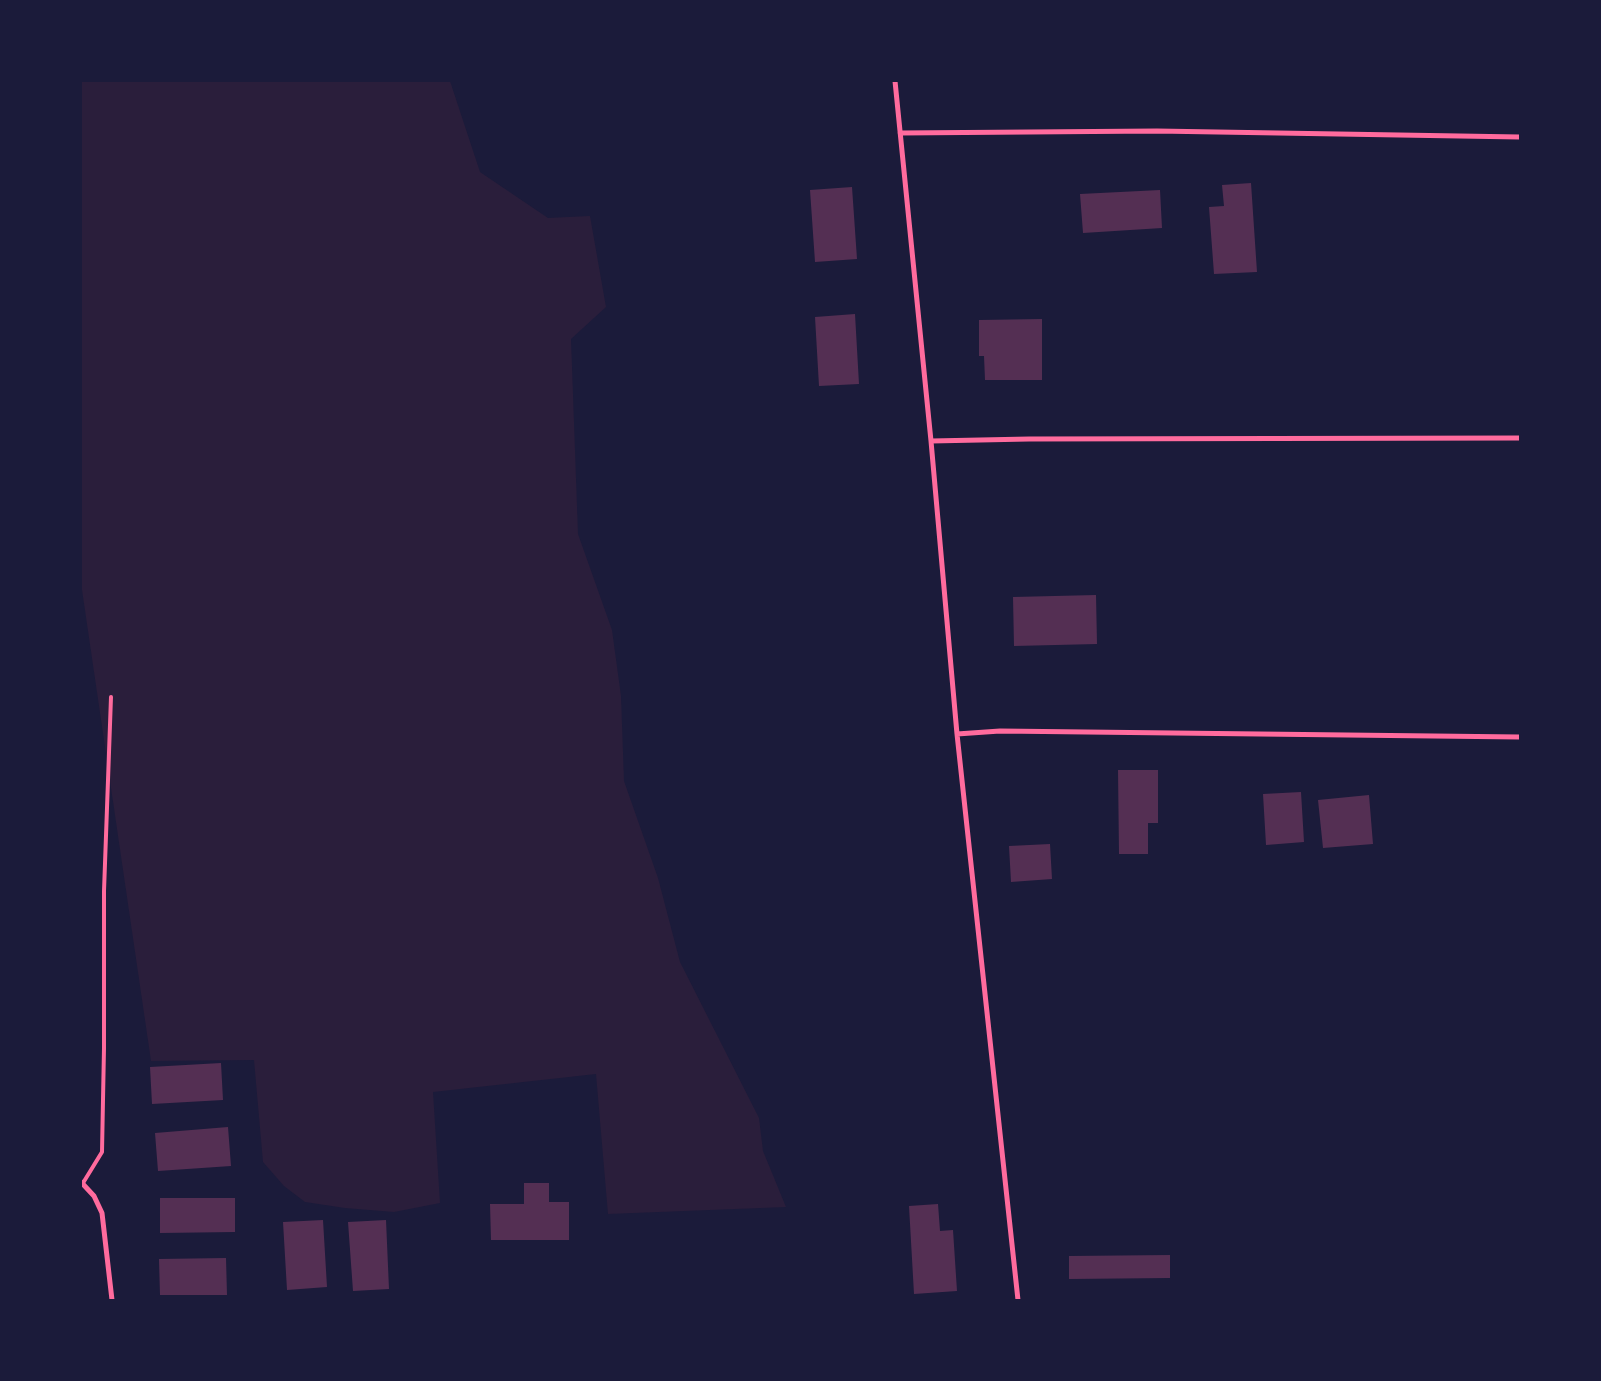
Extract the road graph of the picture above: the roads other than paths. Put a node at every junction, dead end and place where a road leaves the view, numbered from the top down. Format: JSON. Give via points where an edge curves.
{"nodes":[{"id":1,"x":894,"y":81,"type":"edge"},
{"id":2,"x":900,"y":133,"type":"junction"},
{"id":3,"x":1520,"y":137,"type":"edge"},
{"id":4,"x":1520,"y":438,"type":"edge"},
{"id":5,"x":931,"y":441,"type":"junction"},
{"id":6,"x":111,"y":697,"type":"dead end"},
{"id":7,"x":957,"y":734,"type":"junction"},
{"id":8,"x":1520,"y":737,"type":"edge"},
{"id":9,"x":82,"y":1183,"type":"edge"},
{"id":10,"x":112,"y":1300,"type":"edge"},
{"id":11,"x":1018,"y":1300,"type":"edge"}],
"edges":[{"from":1,"to":2,"type":"street"},
{"from":2,"to":3,"type":"street","via":[[1157,130]]},
{"from":2,"to":5,"type":"street"},
{"from":4,"to":5,"type":"street"},
{"from":5,"to":7,"type":"street"},
{"from":6,"to":9,"type":"lane","via":[[104,891],[102,1152]]},
{"from":7,"to":8,"type":"street","via":[[1000,731]]},
{"from":7,"to":11,"type":"street"},
{"from":9,"to":10,"type":"street","via":[[94,1196],[102,1213]]}]}
